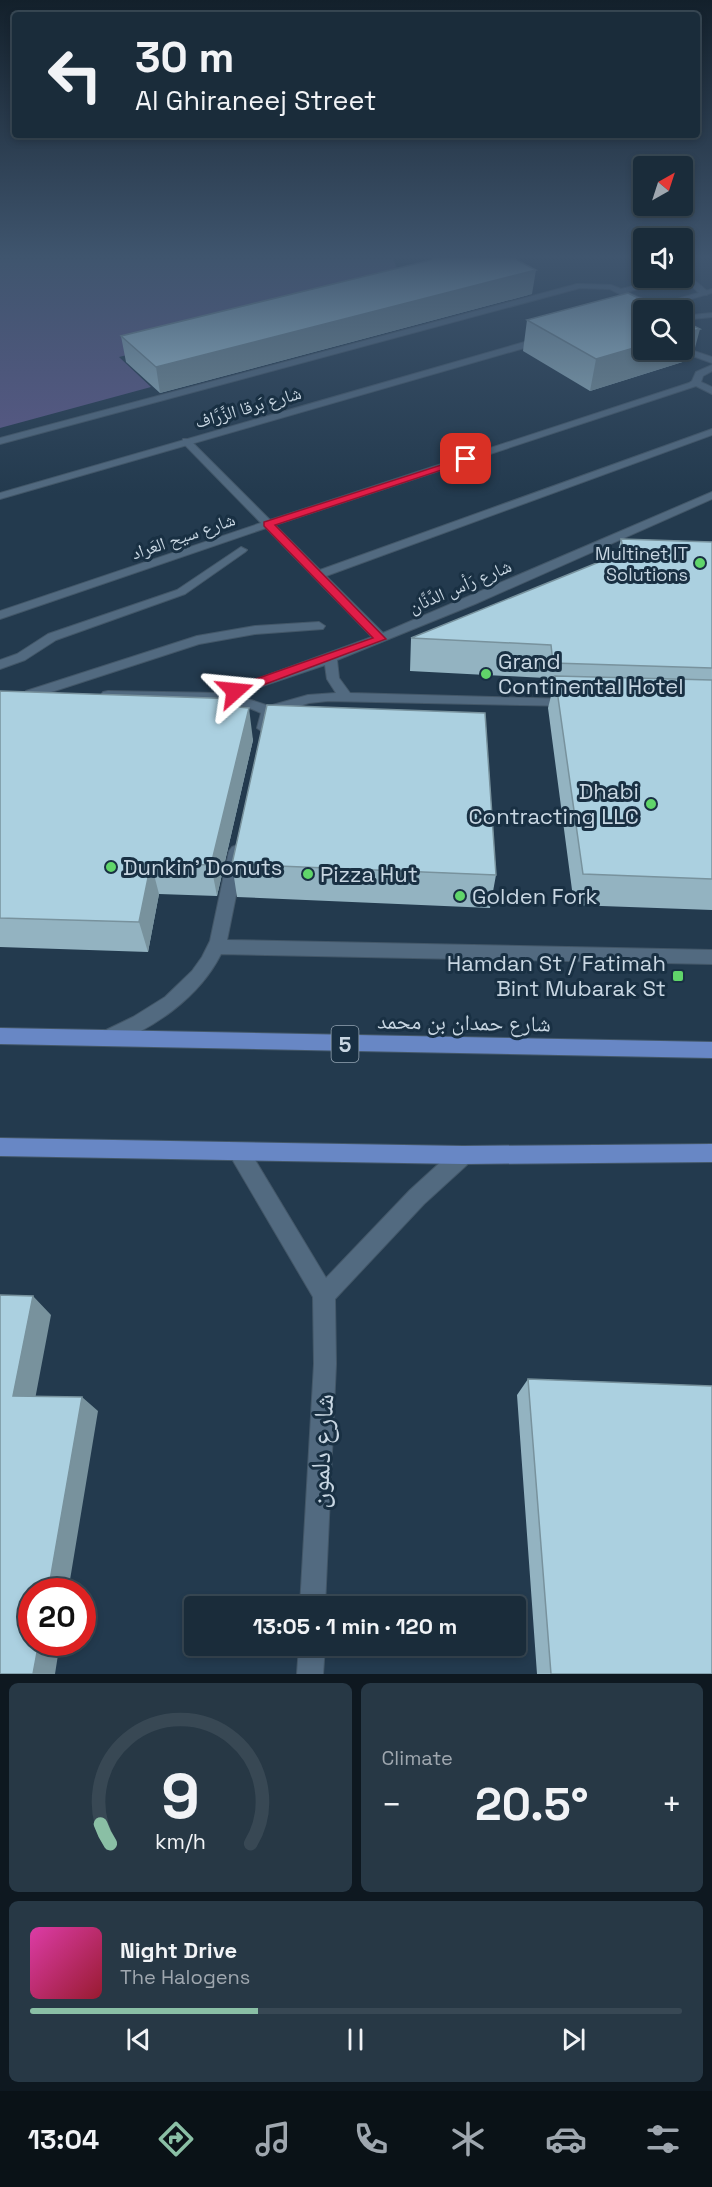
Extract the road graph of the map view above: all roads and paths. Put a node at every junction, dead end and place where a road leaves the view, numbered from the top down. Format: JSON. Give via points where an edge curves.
{"nodes":[{"id":1,"x":389,"y":337,"type":"edge"},
{"id":2,"x":548,"y":338,"type":"edge"},
{"id":3,"x":693,"y":354,"type":"edge"},
{"id":4,"x":712,"y":360,"type":"edge"},
{"id":5,"x":712,"y":368,"type":"edge"},
{"id":6,"x":696,"y":383,"type":"junction"},
{"id":7,"x":712,"y":391,"type":"edge"},
{"id":8,"x":712,"y":432,"type":"edge"},
{"id":9,"x":0,"y":441,"type":"edge"},
{"id":10,"x":186,"y":441,"type":"junction"},
{"id":11,"x":712,"y":495,"type":"edge"},
{"id":12,"x":0,"y":496,"type":"edge"},
{"id":13,"x":268,"y":524,"type":"junction"},
{"id":14,"x":241,"y":550,"type":"dead end"},
{"id":15,"x":318,"y":574,"type":"junction"},
{"id":16,"x":0,"y":615,"type":"edge"},
{"id":17,"x":319,"y":626,"type":"dead end"},
{"id":18,"x":381,"y":639,"type":"junction"},
{"id":19,"x":330,"y":658,"type":"junction"},
{"id":20,"x":0,"y":665,"type":"edge"},
{"id":21,"x":218,"y":696,"type":"junction"},
{"id":22,"x":347,"y":698,"type":"junction"},
{"id":23,"x":583,"y":703,"type":"edge"},
{"id":24,"x":268,"y":711,"type":"junction"},
{"id":25,"x":260,"y":744,"type":"edge"},
{"id":26,"x":241,"y":835,"type":"edge"},
{"id":27,"x":216,"y":947,"type":"junction"},
{"id":28,"x":712,"y":957,"type":"edge"},
{"id":29,"x":0,"y":1036,"type":"edge"},
{"id":30,"x":105,"y":1040,"type":"junction"},
{"id":31,"x":712,"y":1050,"type":"edge"},
{"id":32,"x":0,"y":1147,"type":"edge"},
{"id":33,"x":239,"y":1152,"type":"junction"},
{"id":34,"x":712,"y":1153,"type":"edge"},
{"id":35,"x":462,"y":1155,"type":"junction"},
{"id":36,"x":324,"y":1295,"type":"junction"},
{"id":37,"x":313,"y":1596,"type":"edge"},
{"id":38,"x":311,"y":1656,"type":"edge"},
{"id":39,"x":310,"y":1674,"type":"edge"}],
"edges":[{"from":1,"to":9,"type":"street"},
{"from":2,"to":10,"type":"street","name":"شارع بَرقا الزَّرَّاف"},
{"from":3,"to":4,"type":"street"},
{"from":5,"to":6,"type":"street","name":"شارع سيح العَراد","via":[[699,374]]},
{"from":6,"to":7,"type":"street"},
{"from":6,"to":13,"type":"street","name":"شارع سيح العَراد"},
{"from":8,"to":15,"type":"street"},
{"from":10,"to":12,"type":"street","name":"شارع بَرقا الزَّرَّاف"},
{"from":10,"to":13,"type":"street"},
{"from":11,"to":18,"type":"street","name":"شارع رَأس الدَّنَّان"},
{"from":13,"to":15,"type":"street"},
{"from":13,"to":16,"type":"street","name":"شارع سيح العَراد"},
{"from":14,"to":20,"type":"street","via":[[181,592],[52,637]]},
{"from":15,"to":18,"type":"street"},
{"from":17,"to":21,"type":"street","via":[[255,630],[197,640],[26,694]]},
{"from":18,"to":19,"type":"street","name":"شارع رَأس الدَّنَّان"},
{"from":19,"to":21,"type":"street","name":"شارع رَأس الدَّنَّان"},
{"from":19,"to":22,"type":"street","via":[[333,679]]},
{"from":21,"to":24,"type":"street","via":[[247,700]]},
{"from":22,"to":23,"type":"street"},
{"from":22,"to":24,"type":"street","via":[[308,699]]},
{"from":24,"to":25,"type":"street"},
{"from":26,"to":27,"type":"street"},
{"from":27,"to":28,"type":"street"},
{"from":27,"to":30,"type":"street","via":[[183,991],[134,1027]]},
{"from":29,"to":30,"type":"main road","name":"شارع حمدان بن محمد","number":"5"},
{"from":30,"to":31,"type":"main road","name":"شارع حمدان بن محمد","number":"5"},
{"from":32,"to":33,"type":"main road"},
{"from":33,"to":35,"type":"main road"},
{"from":33,"to":36,"type":"street","name":"شارع دلمون"},
{"from":34,"to":35,"type":"main road"},
{"from":35,"to":36,"type":"street"},
{"from":36,"to":37,"type":"street","name":"شارع دلمون","via":[[325,1364]]},
{"from":38,"to":39,"type":"street"}]}
